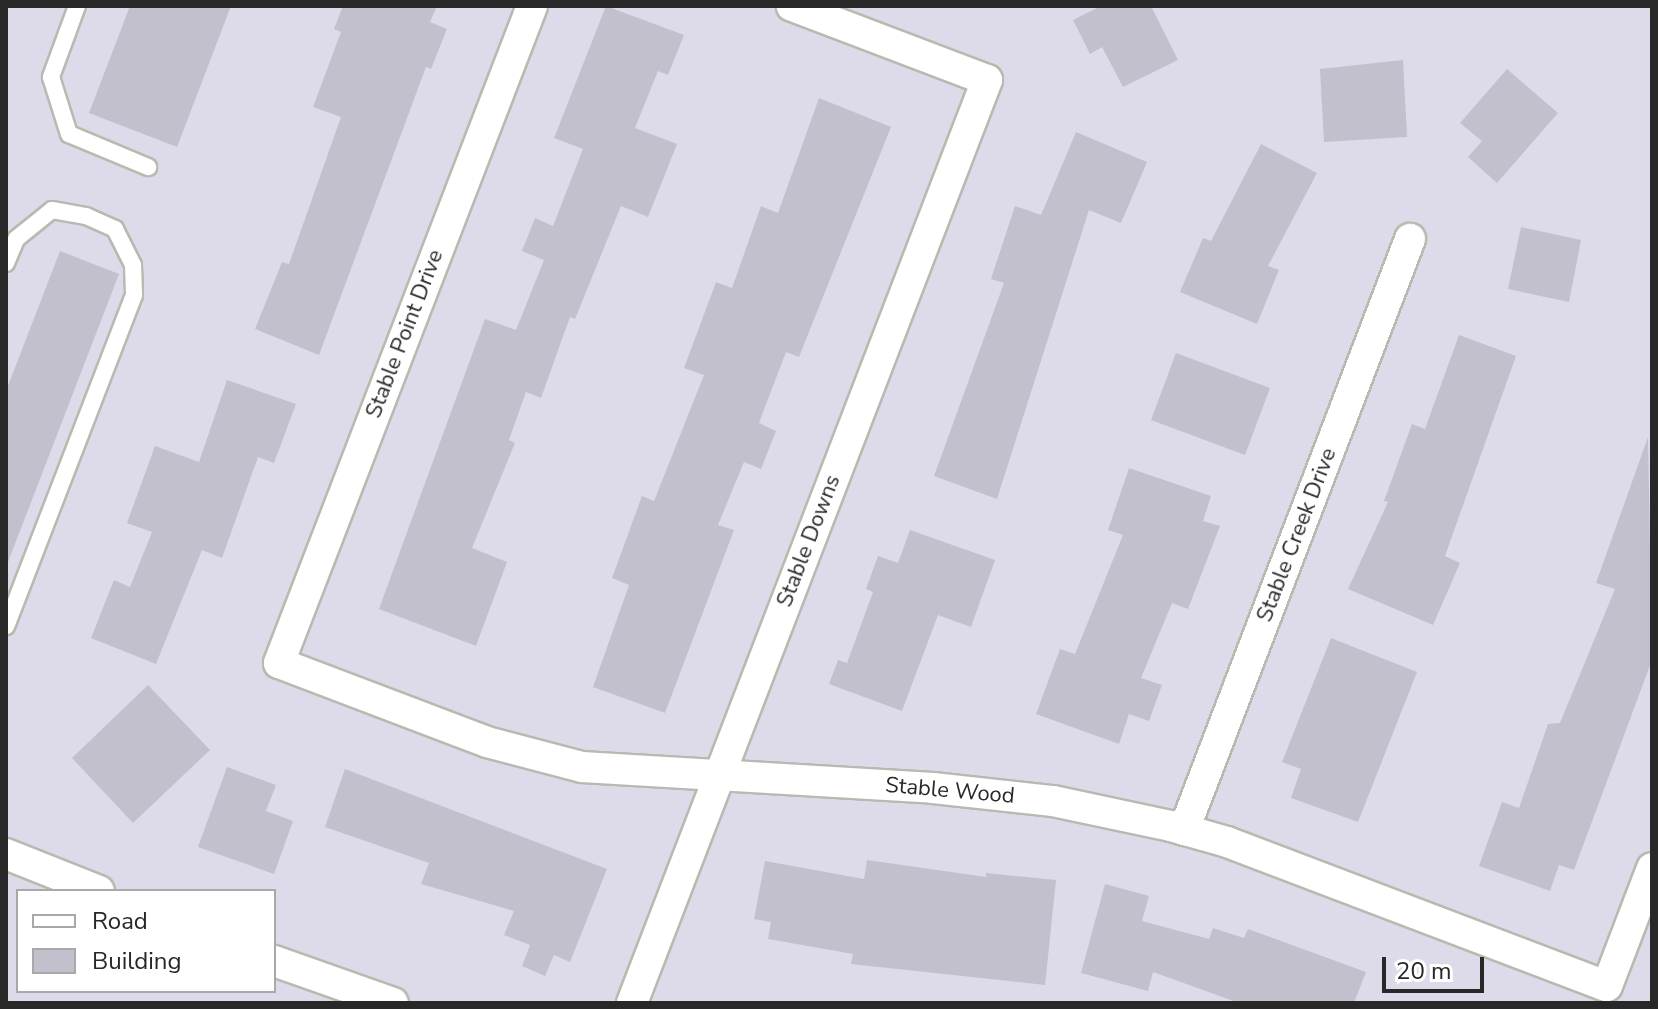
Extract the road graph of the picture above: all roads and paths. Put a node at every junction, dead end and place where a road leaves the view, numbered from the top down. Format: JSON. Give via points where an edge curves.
{"nodes":[{"id":1,"x":77,"y":6,"type":"edge"},
{"id":2,"x":532,"y":6,"type":"edge"},
{"id":3,"x":792,"y":6,"type":"edge"},
{"id":4,"x":148,"y":167,"type":"dead end"},
{"id":5,"x":1410,"y":239,"type":"dead end"},
{"id":6,"x":6,"y":263,"type":"edge"},
{"id":7,"x":6,"y":626,"type":"edge"},
{"id":8,"x":279,"y":663,"type":"joint"},
{"id":9,"x":718,"y":775,"type":"junction"},
{"id":10,"x":1184,"y":830,"type":"junction"},
{"id":11,"x":6,"y":854,"type":"edge"},
{"id":12,"x":1652,"y":868,"type":"edge"},
{"id":13,"x":94,"y":889,"type":"edge"},
{"id":14,"x":276,"y":962,"type":"edge"},
{"id":15,"x":393,"y":1003,"type":"edge"},
{"id":16,"x":632,"y":1003,"type":"edge"}],
"edges":[{"from":1,"to":4,"type":"lane","via":[[51,77],[69,134]]},
{"from":2,"to":8,"type":"street","name":"Stable Point Drive"},
{"from":3,"to":9,"type":"street","name":"Stable Downs","via":[[987,80]]},
{"from":5,"to":10,"type":"street","name":"Stable Creek Drive"},
{"from":6,"to":7,"type":"lane","via":[[16,239],[52,210],[86,216],[115,229],[133,265],[134,295]]},
{"from":8,"to":9,"type":"street","name":"Stable Wood","via":[[533,757],[637,774]]},
{"from":9,"to":10,"type":"street","name":"Stable Wood","via":[[1053,801]]},
{"from":9,"to":16,"type":"street","name":"Stable Downs"},
{"from":10,"to":12,"type":"street","name":"Stable Wood","via":[[1607,986]]},
{"from":11,"to":13,"type":"street"},
{"from":14,"to":15,"type":"street"}]}
